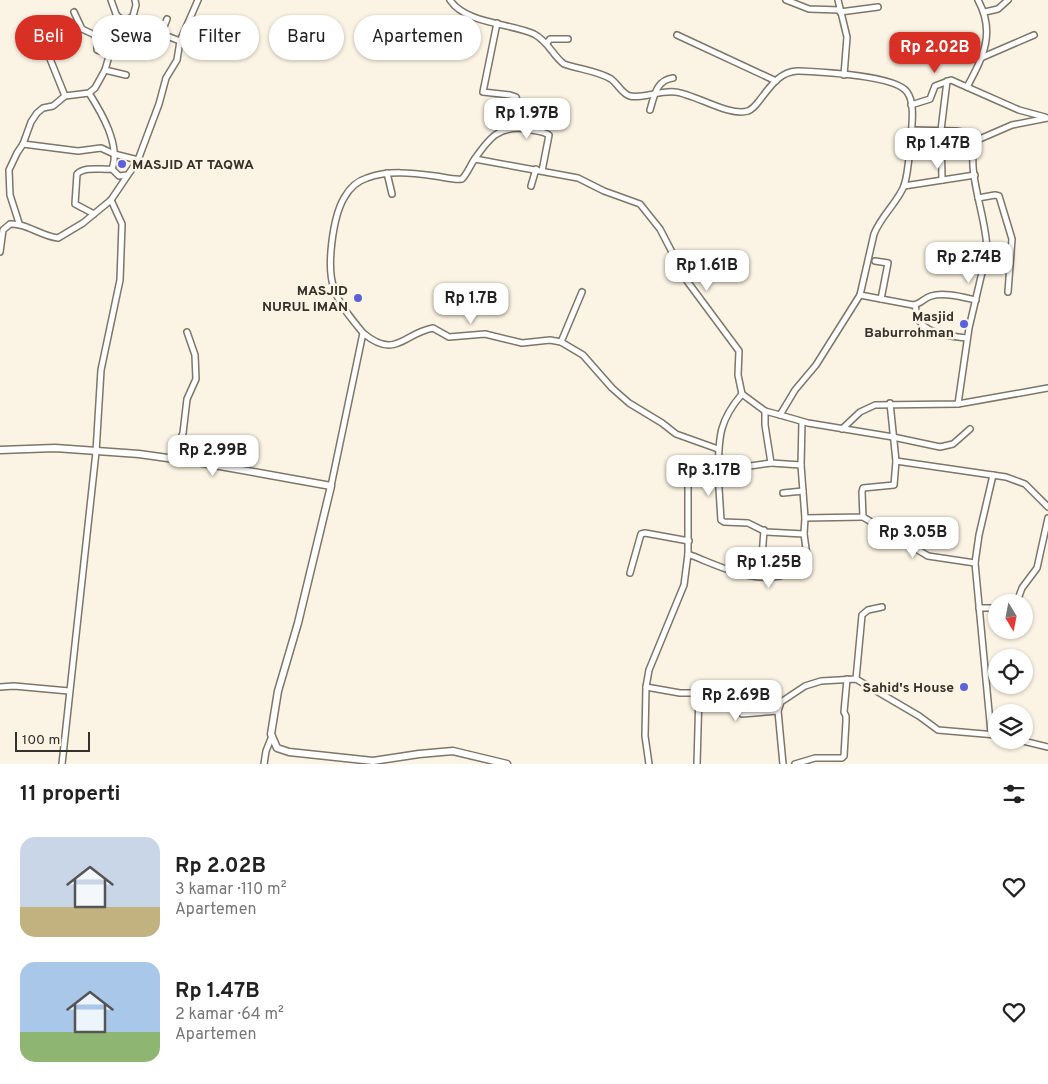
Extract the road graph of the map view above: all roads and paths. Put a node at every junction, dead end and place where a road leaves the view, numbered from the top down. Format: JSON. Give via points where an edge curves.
{"nodes":[{"id":1,"x":111,"y":0,"type":"edge"},
{"id":2,"x":135,"y":0,"type":"edge"},
{"id":3,"x":198,"y":0,"type":"edge"},
{"id":4,"x":450,"y":0,"type":"edge"},
{"id":5,"x":786,"y":0,"type":"edge"},
{"id":6,"x":838,"y":0,"type":"edge"},
{"id":7,"x":978,"y":0,"type":"edge"},
{"id":8,"x":1008,"y":0,"type":"edge"},
{"id":9,"x":878,"y":8,"type":"dead end"},
{"id":10,"x":840,"y":11,"type":"junction"},
{"id":11,"x":74,"y":12,"type":"dead end"},
{"id":12,"x":985,"y":12,"type":"junction"},
{"id":13,"x":117,"y":15,"type":"edge"},
{"id":14,"x":133,"y":15,"type":"edge"},
{"id":15,"x":191,"y":15,"type":"edge"},
{"id":16,"x":497,"y":23,"type":"junction"},
{"id":17,"x":92,"y":34,"type":"edge"},
{"id":18,"x":677,"y":35,"type":"dead end"},
{"id":19,"x":1034,"y":35,"type":"dead end"},
{"id":20,"x":170,"y":37,"type":"edge"},
{"id":21,"x":568,"y":39,"type":"dead end"},
{"id":22,"x":180,"y":41,"type":"joint"},
{"id":23,"x":547,"y":42,"type":"junction"},
{"id":24,"x":983,"y":57,"type":"junction"},
{"id":25,"x":50,"y":60,"type":"edge"},
{"id":26,"x":108,"y":60,"type":"edge"},
{"id":27,"x":105,"y":70,"type":"junction"},
{"id":28,"x":126,"y":74,"type":"dead end"},
{"id":29,"x":844,"y":74,"type":"junction"},
{"id":30,"x":673,"y":78,"type":"dead end"},
{"id":31,"x":776,"y":81,"type":"junction"},
{"id":32,"x":947,"y":81,"type":"junction"},
{"id":33,"x":967,"y":87,"type":"junction"},
{"id":34,"x":88,"y":93,"type":"junction"},
{"id":35,"x":655,"y":93,"type":"junction"},
{"id":36,"x":65,"y":96,"type":"junction"},
{"id":37,"x":911,"y":105,"type":"junction"},
{"id":38,"x":650,"y":110,"type":"dead end"},
{"id":39,"x":1026,"y":112,"type":"junction"},
{"id":40,"x":1048,"y":118,"type":"edge"},
{"id":41,"x":1024,"y":122,"type":"junction"},
{"id":42,"x":517,"y":127,"type":"junction"},
{"id":43,"x":912,"y":130,"type":"junction"},
{"id":44,"x":941,"y":130,"type":"junction"},
{"id":45,"x":975,"y":141,"type":"junction"},
{"id":46,"x":24,"y":144,"type":"junction"},
{"id":47,"x":114,"y":154,"type":"junction"},
{"id":48,"x":475,"y":159,"type":"junction"},
{"id":49,"x":138,"y":160,"type":"junction"},
{"id":50,"x":112,"y":169,"type":"junction"},
{"id":51,"x":536,"y":169,"type":"junction"},
{"id":52,"x":542,"y":171,"type":"junction"},
{"id":53,"x":387,"y":173,"type":"junction"},
{"id":54,"x":127,"y":175,"type":"junction"},
{"id":55,"x":975,"y":175,"type":"junction"},
{"id":56,"x":942,"y":180,"type":"junction"},
{"id":57,"x":531,"y":186,"type":"dead end"},
{"id":58,"x":904,"y":186,"type":"junction"},
{"id":59,"x":392,"y":194,"type":"dead end"},
{"id":60,"x":978,"y":198,"type":"junction"},
{"id":61,"x":111,"y":200,"type":"junction"},
{"id":62,"x":94,"y":214,"type":"junction"},
{"id":63,"x":19,"y":223,"type":"junction"},
{"id":64,"x":0,"y":252,"type":"edge"},
{"id":65,"x":875,"y":261,"type":"dead end"},
{"id":66,"x":582,"y":292,"type":"dead end"},
{"id":67,"x":1008,"y":292,"type":"dead end"},
{"id":68,"x":860,"y":295,"type":"junction"},
{"id":69,"x":881,"y":299,"type":"junction"},
{"id":70,"x":976,"y":300,"type":"junction"},
{"id":71,"x":915,"y":305,"type":"junction"},
{"id":72,"x":187,"y":332,"type":"dead end"},
{"id":73,"x":363,"y":333,"type":"junction"},
{"id":74,"x":967,"y":338,"type":"junction"},
{"id":75,"x":561,"y":342,"type":"junction"},
{"id":76,"x":1048,"y":388,"type":"edge"},
{"id":77,"x":742,"y":394,"type":"junction"},
{"id":78,"x":890,"y":403,"type":"junction"},
{"id":79,"x":958,"y":404,"type":"junction"},
{"id":80,"x":765,"y":411,"type":"junction"},
{"id":81,"x":780,"y":415,"type":"junction"},
{"id":82,"x":802,"y":422,"type":"junction"},
{"id":83,"x":842,"y":429,"type":"junction"},
{"id":84,"x":970,"y":429,"type":"dead end"},
{"id":85,"x":893,"y":437,"type":"junction"},
{"id":86,"x":718,"y":449,"type":"junction"},
{"id":87,"x":0,"y":450,"type":"edge"},
{"id":88,"x":96,"y":452,"type":"junction"},
{"id":89,"x":172,"y":458,"type":"junction"},
{"id":90,"x":896,"y":461,"type":"junction"},
{"id":91,"x":771,"y":464,"type":"junction"},
{"id":92,"x":801,"y":465,"type":"junction"},
{"id":93,"x":718,"y":473,"type":"junction"},
{"id":94,"x":993,"y":474,"type":"junction"},
{"id":95,"x":331,"y":486,"type":"junction"},
{"id":96,"x":803,"y":491,"type":"junction"},
{"id":97,"x":782,"y":493,"type":"dead end"},
{"id":98,"x":1048,"y":507,"type":"edge"},
{"id":99,"x":805,"y":518,"type":"junction"},
{"id":100,"x":863,"y":518,"type":"junction"},
{"id":101,"x":1048,"y":518,"type":"edge"},
{"id":102,"x":764,"y":530,"type":"junction"},
{"id":103,"x":804,"y":534,"type":"junction"},
{"id":104,"x":689,"y":541,"type":"junction"},
{"id":105,"x":688,"y":554,"type":"junction"},
{"id":106,"x":762,"y":557,"type":"dead end"},
{"id":107,"x":975,"y":563,"type":"junction"},
{"id":108,"x":630,"y":573,"type":"dead end"},
{"id":109,"x":1020,"y":594,"type":"edge"},
{"id":110,"x":882,"y":607,"type":"dead end"},
{"id":111,"x":979,"y":608,"type":"junction"},
{"id":112,"x":988,"y":608,"type":"edge"},
{"id":113,"x":847,"y":679,"type":"junction"},
{"id":114,"x":856,"y":679,"type":"junction"},
{"id":115,"x":0,"y":687,"type":"edge"},
{"id":116,"x":646,"y":687,"type":"junction"},
{"id":117,"x":70,"y":692,"type":"junction"},
{"id":118,"x":699,"y":693,"type":"junction"},
{"id":119,"x":990,"y":704,"type":"edge"},
{"id":120,"x":778,"y":712,"type":"junction"},
{"id":121,"x":988,"y":734,"type":"edge"},
{"id":122,"x":272,"y":736,"type":"junction"},
{"id":123,"x":1033,"y":743,"type":"edge"},
{"id":124,"x":1048,"y":747,"type":"edge"},
{"id":125,"x":277,"y":748,"type":"junction"},
{"id":126,"x":266,"y":751,"type":"junction"},
{"id":127,"x":373,"y":762,"type":"edge"},
{"id":128,"x":62,"y":764,"type":"edge"},
{"id":129,"x":264,"y":764,"type":"edge"},
{"id":130,"x":507,"y":764,"type":"edge"},
{"id":131,"x":649,"y":764,"type":"edge"},
{"id":132,"x":697,"y":764,"type":"edge"},
{"id":133,"x":783,"y":764,"type":"edge"},
{"id":134,"x":794,"y":764,"type":"edge"}],
"edges":[{"from":1,"to":13,"type":"street"},
{"from":2,"to":14,"type":"street"},
{"from":3,"to":15,"type":"street"},
{"from":4,"to":16,"type":"street","via":[[475,18]]},
{"from":5,"to":10,"type":"street","via":[[809,9]]},
{"from":6,"to":10,"type":"street"},
{"from":7,"to":12,"type":"street"},
{"from":8,"to":12,"type":"street","via":[[998,9]]},
{"from":9,"to":10,"type":"street"},
{"from":10,"to":29,"type":"street","via":[[847,37]]},
{"from":11,"to":17,"type":"street","via":[[82,29]]},
{"from":12,"to":24,"type":"street","via":[[987,38]]},
{"from":16,"to":23,"type":"street","via":[[534,34]]},
{"from":16,"to":42,"type":"street","via":[[483,92],[516,97],[519,106]]},
{"from":18,"to":31,"type":"street"},
{"from":19,"to":24,"type":"street"},
{"from":20,"to":22,"type":"street"},
{"from":21,"to":23,"type":"street","via":[[550,39]]},
{"from":22,"to":49,"type":"street","via":[[177,60],[167,75]]},
{"from":23,"to":35,"type":"street","via":[[564,64],[608,77],[628,96]]},
{"from":24,"to":33,"type":"street"},
{"from":25,"to":36,"type":"street"},
{"from":26,"to":27,"type":"street"},
{"from":27,"to":28,"type":"street"},
{"from":27,"to":34,"type":"street","via":[[95,88]]},
{"from":29,"to":31,"type":"street","via":[[790,72]]},
{"from":29,"to":37,"type":"street","via":[[895,84],[907,91]]},
{"from":30,"to":35,"type":"street","via":[[664,80]]},
{"from":31,"to":35,"type":"street","via":[[754,107],[742,112],[676,92]]},
{"from":32,"to":33,"type":"street"},
{"from":32,"to":37,"type":"street","via":[[935,86],[930,99]]},
{"from":32,"to":44,"type":"street"},
{"from":33,"to":39,"type":"street"},
{"from":34,"to":36,"type":"street"},
{"from":34,"to":47,"type":"street","via":[[107,124]]},
{"from":35,"to":38,"type":"street"},
{"from":36,"to":46,"type":"street","via":[[37,113]]},
{"from":37,"to":43,"type":"street"},
{"from":39,"to":40,"type":"street"},
{"from":39,"to":41,"type":"street"},
{"from":40,"to":41,"type":"street"},
{"from":41,"to":45,"type":"street"},
{"from":42,"to":48,"type":"street","via":[[500,132]]},
{"from":42,"to":52,"type":"street","via":[[549,135]]},
{"from":43,"to":44,"type":"street"},
{"from":43,"to":58,"type":"street"},
{"from":44,"to":45,"type":"street","via":[[962,132]]},
{"from":44,"to":56,"type":"street"},
{"from":45,"to":55,"type":"street"},
{"from":46,"to":47,"type":"street","via":[[78,151],[101,148]]},
{"from":46,"to":63,"type":"street","via":[[16,152],[9,170],[10,195]]},
{"from":47,"to":49,"type":"street"},
{"from":47,"to":50,"type":"street"},
{"from":48,"to":51,"type":"street"},
{"from":48,"to":53,"type":"street","via":[[459,180],[410,172]]},
{"from":49,"to":54,"type":"street"},
{"from":50,"to":54,"type":"street","via":[[119,176]]},
{"from":50,"to":62,"type":"street","via":[[86,170],[77,174],[75,204]]},
{"from":51,"to":52,"type":"street"},
{"from":51,"to":57,"type":"street"},
{"from":52,"to":77,"type":"street","via":[[578,178],[640,204],[660,229],[686,280],[738,351]]},
{"from":53,"to":59,"type":"street"},
{"from":53,"to":73,"type":"street","via":[[361,180],[348,192],[340,207],[332,249],[334,290]]},
{"from":54,"to":61,"type":"street"},
{"from":55,"to":56,"type":"street"},
{"from":55,"to":60,"type":"street"},
{"from":56,"to":58,"type":"street"},
{"from":58,"to":68,"type":"street","via":[[874,234]]},
{"from":60,"to":67,"type":"street","via":[[999,196],[1010,230],[1013,245]]},
{"from":60,"to":70,"type":"street","via":[[986,251]]},
{"from":61,"to":62,"type":"street"},
{"from":61,"to":88,"type":"street","via":[[122,224],[120,280],[101,370]]},
{"from":62,"to":63,"type":"street","via":[[58,238]]},
{"from":63,"to":64,"type":"street","via":[[4,228]]},
{"from":65,"to":69,"type":"street","via":[[888,263]]},
{"from":66,"to":75,"type":"street"},
{"from":68,"to":69,"type":"street"},
{"from":68,"to":81,"type":"street"},
{"from":69,"to":71,"type":"street"},
{"from":70,"to":71,"type":"street","via":[[932,296]]},
{"from":70,"to":74,"type":"street"},
{"from":71,"to":74,"type":"street","via":[[926,328],[945,336]]},
{"from":72,"to":89,"type":"street","via":[[195,355],[196,379],[187,399],[183,433]]},
{"from":73,"to":75,"type":"street","via":[[386,345],[395,345],[434,328],[449,337],[485,334],[522,343]]},
{"from":73,"to":95,"type":"street"},
{"from":74,"to":79,"type":"street"},
{"from":75,"to":86,"type":"street","via":[[583,355],[629,403],[676,434]]},
{"from":76,"to":79,"type":"street"},
{"from":77,"to":80,"type":"street"},
{"from":77,"to":86,"type":"street","via":[[726,416]]},
{"from":78,"to":79,"type":"street"},
{"from":78,"to":83,"type":"street","via":[[869,406]]},
{"from":78,"to":85,"type":"street"},
{"from":80,"to":81,"type":"street"},
{"from":80,"to":91,"type":"street"},
{"from":81,"to":82,"type":"street"},
{"from":82,"to":83,"type":"street"},
{"from":82,"to":92,"type":"street"},
{"from":83,"to":85,"type":"street"},
{"from":84,"to":85,"type":"street","via":[[956,442],[944,447]]},
{"from":85,"to":90,"type":"street"},
{"from":86,"to":93,"type":"street"},
{"from":87,"to":88,"type":"street","via":[[55,448]]},
{"from":88,"to":89,"type":"street"},
{"from":88,"to":117,"type":"street"},
{"from":89,"to":95,"type":"street"},
{"from":90,"to":94,"type":"street"},
{"from":90,"to":100,"type":"street","via":[[894,485],[863,488]]},
{"from":91,"to":92,"type":"street"},
{"from":91,"to":93,"type":"street"},
{"from":92,"to":96,"type":"street"},
{"from":93,"to":102,"type":"street","via":[[722,521],[748,523]]},
{"from":93,"to":104,"type":"street","via":[[710,479],[692,480],[688,484]]},
{"from":94,"to":98,"type":"street","via":[[1024,484]]},
{"from":94,"to":107,"type":"street"},
{"from":95,"to":122,"type":"street","via":[[278,691]]},
{"from":96,"to":97,"type":"street"},
{"from":96,"to":99,"type":"street"},
{"from":99,"to":100,"type":"street"},
{"from":99,"to":103,"type":"street"},
{"from":100,"to":107,"type":"street","via":[[928,556]]},
{"from":101,"to":109,"type":"street","via":[[1037,568]]},
{"from":102,"to":103,"type":"street"},
{"from":102,"to":106,"type":"street"},
{"from":103,"to":105,"type":"street","via":[[808,563],[783,577],[760,578],[728,570]]},
{"from":104,"to":105,"type":"street"},
{"from":104,"to":108,"type":"street","via":[[641,534]]},
{"from":105,"to":116,"type":"street","via":[[682,594],[649,670]]},
{"from":107,"to":111,"type":"street"},
{"from":110,"to":114,"type":"street","via":[[862,615]]},
{"from":111,"to":112,"type":"street"},
{"from":111,"to":119,"type":"street"},
{"from":113,"to":114,"type":"street"},
{"from":113,"to":120,"type":"street","via":[[805,686],[781,702]]},
{"from":113,"to":134,"type":"street","via":[[844,756],[815,758]]},
{"from":114,"to":121,"type":"street","via":[[938,730]]},
{"from":115,"to":117,"type":"street"},
{"from":116,"to":118,"type":"street"},
{"from":116,"to":131,"type":"street","via":[[645,736]]},
{"from":117,"to":128,"type":"street"},
{"from":118,"to":120,"type":"street","via":[[719,692],[742,714]]},
{"from":118,"to":132,"type":"street"},
{"from":120,"to":133,"type":"street"},
{"from":122,"to":125,"type":"street"},
{"from":122,"to":126,"type":"street"},
{"from":123,"to":124,"type":"street"},
{"from":125,"to":126,"type":"street"},
{"from":125,"to":127,"type":"street"},
{"from":126,"to":129,"type":"street"},
{"from":127,"to":130,"type":"street","via":[[453,751]]}]}
